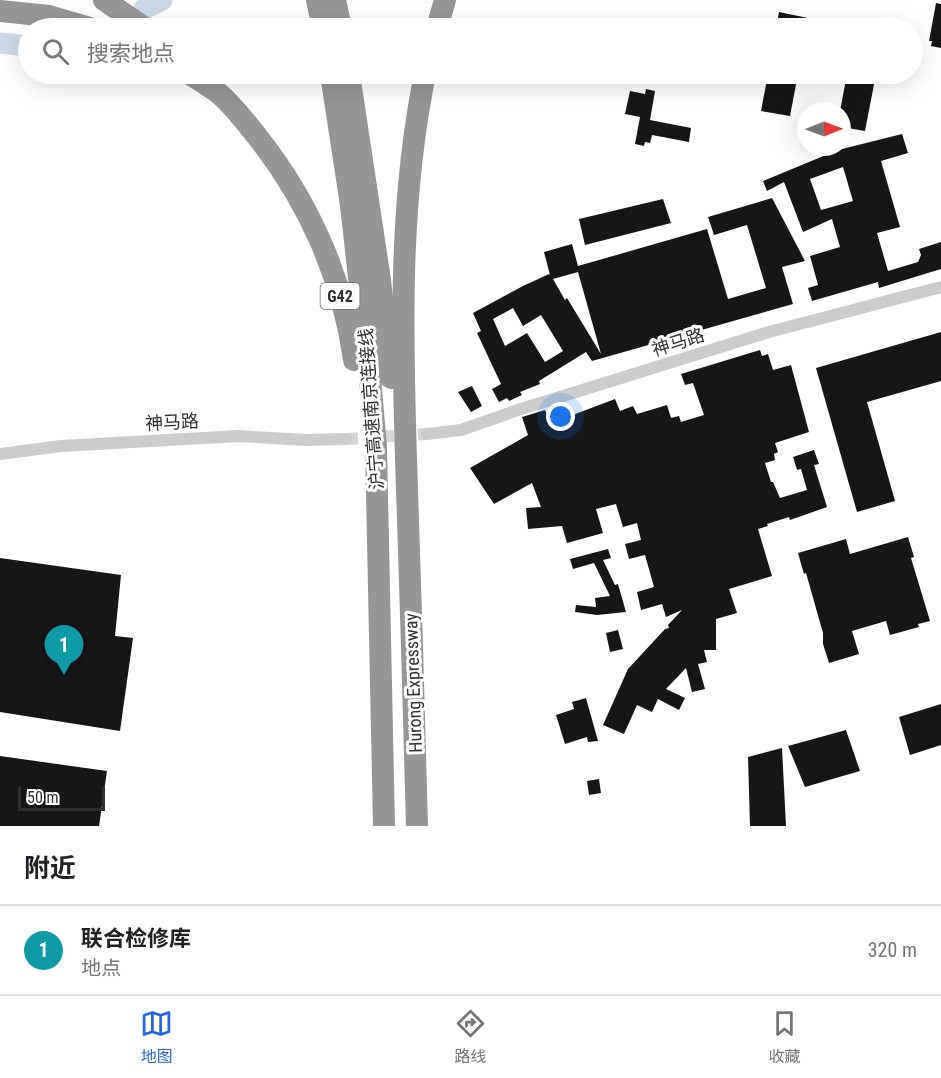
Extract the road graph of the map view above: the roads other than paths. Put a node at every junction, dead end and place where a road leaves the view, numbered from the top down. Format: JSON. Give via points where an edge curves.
{"nodes":[{"id":1,"x":104,"y":0,"type":"edge"},
{"id":2,"x":317,"y":0,"type":"edge"},
{"id":3,"x":335,"y":0,"type":"edge"},
{"id":4,"x":446,"y":0,"type":"edge"},
{"id":5,"x":0,"y":11,"type":"edge"},
{"id":6,"x":56,"y":18,"type":"edge"},
{"id":7,"x":131,"y":18,"type":"edge"},
{"id":8,"x":320,"y":18,"type":"edge"},
{"id":9,"x":339,"y":18,"type":"edge"},
{"id":10,"x":440,"y":18,"type":"edge"},
{"id":11,"x":205,"y":84,"type":"edge"},
{"id":12,"x":208,"y":84,"type":"edge"},
{"id":13,"x":333,"y":84,"type":"edge"},
{"id":14,"x":351,"y":84,"type":"edge"},
{"id":15,"x":423,"y":84,"type":"edge"},
{"id":16,"x":217,"y":92,"type":"junction"},
{"id":17,"x":941,"y":287,"type":"edge"},
{"id":18,"x":428,"y":434,"type":"tunnel mouth"},
{"id":19,"x":346,"y":439,"type":"tunnel mouth"},
{"id":20,"x":0,"y":454,"type":"edge"},
{"id":21,"x":408,"y":540,"type":"junction"},
{"id":22,"x":378,"y":567,"type":"junction"},
{"id":23,"x":384,"y":826,"type":"edge"},
{"id":24,"x":417,"y":826,"type":"edge"}],
"edges":[{"from":1,"to":7,"type":"highway"},
{"from":2,"to":8,"type":"highway"},
{"from":3,"to":9,"type":"highway"},
{"from":4,"to":10,"type":"highway"},
{"from":5,"to":6,"type":"highway"},
{"from":11,"to":16,"type":"highway","number":"G42"},
{"from":12,"to":16,"type":"highway"},
{"from":13,"to":22,"type":"highway","name":"沪宁高速南京连接线","number":"G42","via":[[351,205],[370,378],[379,514]]},
{"from":14,"to":21,"type":"highway","name":"沪宁高速南京连接线","number":"G42","via":[[380,280]]},
{"from":15,"to":21,"type":"highway","number":"G42","via":[[411,152],[403,278]]},
{"from":16,"to":22,"type":"highway","number":"G42","via":[[247,123],[298,194],[337,285],[351,339]]},
{"from":17,"to":18,"type":"street","name":"神马路","via":[[770,332],[461,430]]},
{"from":19,"to":20,"type":"street","name":"神马路","via":[[239,436],[61,446]]},
{"from":21,"to":24,"type":"highway","name":"Hurong Expressway","number":"G42"},
{"from":22,"to":23,"type":"highway","name":"Hurong Expressway","number":"G42"}]}
